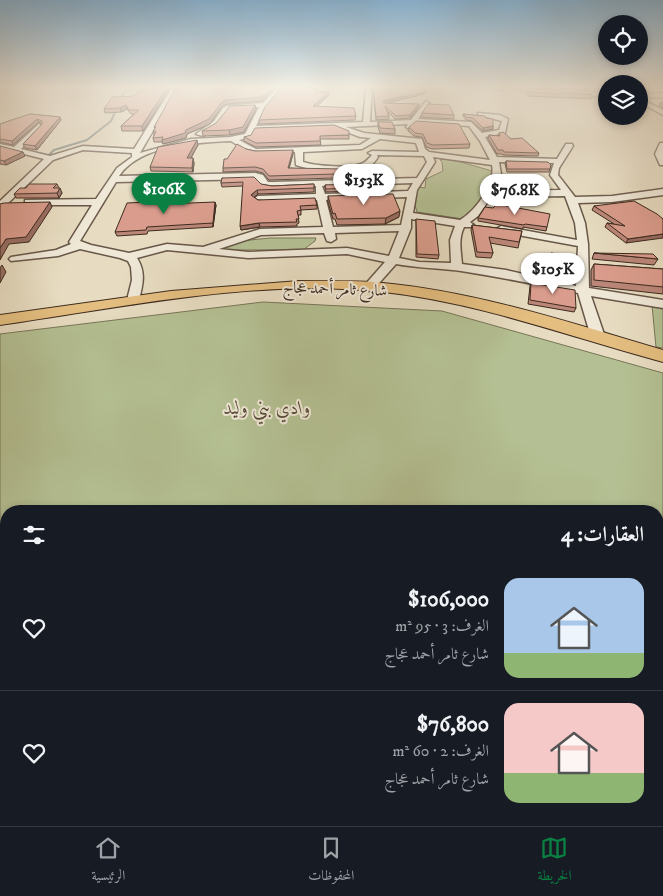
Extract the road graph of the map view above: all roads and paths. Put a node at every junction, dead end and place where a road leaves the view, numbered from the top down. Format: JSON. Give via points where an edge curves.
{"nodes":[{"id":1,"x":471,"y":124,"type":"edge"},
{"id":2,"x":153,"y":125,"type":"edge"},
{"id":3,"x":214,"y":125,"type":"edge"},
{"id":4,"x":254,"y":125,"type":"edge"},
{"id":5,"x":335,"y":125,"type":"junction"},
{"id":6,"x":349,"y":125,"type":"edge"},
{"id":7,"x":504,"y":125,"type":"edge"},
{"id":8,"x":39,"y":126,"type":"edge"},
{"id":9,"x":252,"y":128,"type":"junction"},
{"id":10,"x":481,"y":136,"type":"junction"},
{"id":11,"x":378,"y":138,"type":"junction"},
{"id":12,"x":232,"y":139,"type":"junction"},
{"id":13,"x":182,"y":142,"type":"junction"},
{"id":14,"x":663,"y":145,"type":"edge"},
{"id":15,"x":0,"y":146,"type":"edge"},
{"id":16,"x":569,"y":146,"type":"dead end"},
{"id":17,"x":362,"y":147,"type":"junction"},
{"id":18,"x":299,"y":149,"type":"junction"},
{"id":19,"x":18,"y":150,"type":"junction"},
{"id":20,"x":136,"y":154,"type":"junction"},
{"id":21,"x":427,"y":154,"type":"junction"},
{"id":22,"x":373,"y":155,"type":"junction"},
{"id":23,"x":6,"y":157,"type":"edge"},
{"id":24,"x":50,"y":158,"type":"junction"},
{"id":25,"x":494,"y":161,"type":"junction"},
{"id":26,"x":559,"y":161,"type":"junction"},
{"id":27,"x":663,"y":163,"type":"edge"},
{"id":28,"x":382,"y":174,"type":"junction"},
{"id":29,"x":113,"y":179,"type":"junction"},
{"id":30,"x":420,"y":180,"type":"junction"},
{"id":31,"x":318,"y":183,"type":"junction"},
{"id":32,"x":663,"y":192,"type":"edge"},
{"id":33,"x":412,"y":194,"type":"junction"},
{"id":34,"x":487,"y":194,"type":"junction"},
{"id":35,"x":322,"y":196,"type":"junction"},
{"id":36,"x":570,"y":196,"type":"junction"},
{"id":37,"x":258,"y":199,"type":"edge"},
{"id":38,"x":99,"y":202,"type":"junction"},
{"id":39,"x":1,"y":203,"type":"edge"},
{"id":40,"x":407,"y":215,"type":"junction"},
{"id":41,"x":461,"y":224,"type":"junction"},
{"id":42,"x":406,"y":228,"type":"junction"},
{"id":43,"x":330,"y":230,"type":"junction"},
{"id":44,"x":583,"y":244,"type":"junction"},
{"id":45,"x":79,"y":245,"type":"junction"},
{"id":46,"x":203,"y":250,"type":"junction"},
{"id":47,"x":334,"y":251,"type":"junction"},
{"id":48,"x":126,"y":257,"type":"junction"},
{"id":49,"x":15,"y":259,"type":"dead end"},
{"id":50,"x":392,"y":261,"type":"junction"},
{"id":51,"x":457,"y":267,"type":"junction"},
{"id":52,"x":369,"y":287,"type":"junction"},
{"id":53,"x":584,"y":291,"type":"junction"},
{"id":54,"x":133,"y":300,"type":"junction"},
{"id":55,"x":663,"y":304,"type":"edge"},
{"id":56,"x":0,"y":320,"type":"edge"},
{"id":57,"x":598,"y":337,"type":"junction"},
{"id":58,"x":663,"y":356,"type":"edge"}],
"edges":[{"from":1,"to":10,"type":"street"},
{"from":2,"to":20,"type":"street"},
{"from":3,"to":13,"type":"street"},
{"from":4,"to":9,"type":"street"},
{"from":5,"to":6,"type":"street"},
{"from":5,"to":9,"type":"street"},
{"from":5,"to":11,"type":"street","via":[[352,133]]},
{"from":7,"to":10,"type":"street","via":[[502,131]]},
{"from":8,"to":19,"type":"street"},
{"from":9,"to":12,"type":"street","via":[[248,135]]},
{"from":10,"to":25,"type":"street"},
{"from":11,"to":17,"type":"street"},
{"from":11,"to":21,"type":"street","via":[[420,141],[422,150]]},
{"from":12,"to":13,"type":"street"},
{"from":12,"to":18,"type":"street","via":[[250,150]]},
{"from":13,"to":20,"type":"street"},
{"from":14,"to":27,"type":"street","via":[[659,154]]},
{"from":15,"to":19,"type":"street"},
{"from":16,"to":26,"type":"street"},
{"from":17,"to":18,"type":"street"},
{"from":17,"to":22,"type":"street"},
{"from":18,"to":22,"type":"street","via":[[299,163],[306,166],[362,166]]},
{"from":19,"to":23,"type":"street"},
{"from":19,"to":24,"type":"street"},
{"from":20,"to":24,"type":"street","via":[[83,148]]},
{"from":20,"to":29,"type":"street"},
{"from":21,"to":22,"type":"street"},
{"from":21,"to":25,"type":"street"},
{"from":21,"to":30,"type":"street","via":[[431,162]]},
{"from":22,"to":28,"type":"street"},
{"from":24,"to":39,"type":"street"},
{"from":25,"to":26,"type":"street"},
{"from":25,"to":34,"type":"street","via":[[496,176]]},
{"from":26,"to":36,"type":"street","via":[[554,175]]},
{"from":28,"to":30,"type":"street"},
{"from":28,"to":31,"type":"street"},
{"from":29,"to":31,"type":"street","via":[[251,176],[260,177],[269,185]]},
{"from":29,"to":38,"type":"street"},
{"from":30,"to":33,"type":"street"},
{"from":31,"to":35,"type":"street"},
{"from":32,"to":36,"type":"street","via":[[612,199]]},
{"from":33,"to":35,"type":"street"},
{"from":33,"to":40,"type":"street"},
{"from":34,"to":36,"type":"street"},
{"from":34,"to":41,"type":"street","via":[[473,216]]},
{"from":35,"to":37,"type":"street"},
{"from":35,"to":43,"type":"street"},
{"from":36,"to":44,"type":"street","via":[[580,223]]},
{"from":38,"to":39,"type":"street"},
{"from":38,"to":45,"type":"street","via":[[74,242]]},
{"from":40,"to":41,"type":"street"},
{"from":40,"to":42,"type":"street"},
{"from":41,"to":44,"type":"street"},
{"from":41,"to":51,"type":"street","via":[[455,239]]},
{"from":42,"to":43,"type":"street"},
{"from":42,"to":50,"type":"street"},
{"from":43,"to":46,"type":"street","via":[[260,232]]},
{"from":43,"to":47,"type":"street"},
{"from":44,"to":53,"type":"street","via":[[589,265],[582,286]]},
{"from":45,"to":48,"type":"street"},
{"from":45,"to":49,"type":"street","via":[[58,253]]},
{"from":46,"to":47,"type":"street","via":[[248,255]]},
{"from":46,"to":48,"type":"street","via":[[162,248]]},
{"from":47,"to":50,"type":"street"},
{"from":48,"to":54,"type":"street","via":[[135,262],[139,273]]},
{"from":50,"to":51,"type":"street"},
{"from":50,"to":52,"type":"street"},
{"from":51,"to":53,"type":"street"},
{"from":52,"to":54,"type":"main road","name":"شارع ثامر أحمد عجاج","via":[[272,286]]},
{"from":52,"to":57,"type":"main road","name":"شارع ثامر أحمد عجاج","via":[[477,303]]},
{"from":53,"to":55,"type":"street"},
{"from":53,"to":57,"type":"street"},
{"from":54,"to":56,"type":"main road","name":"شارع ثامر أحمد عجاج"},
{"from":57,"to":58,"type":"main road","name":"شارع ثامر أحمد عجاج"}]}
